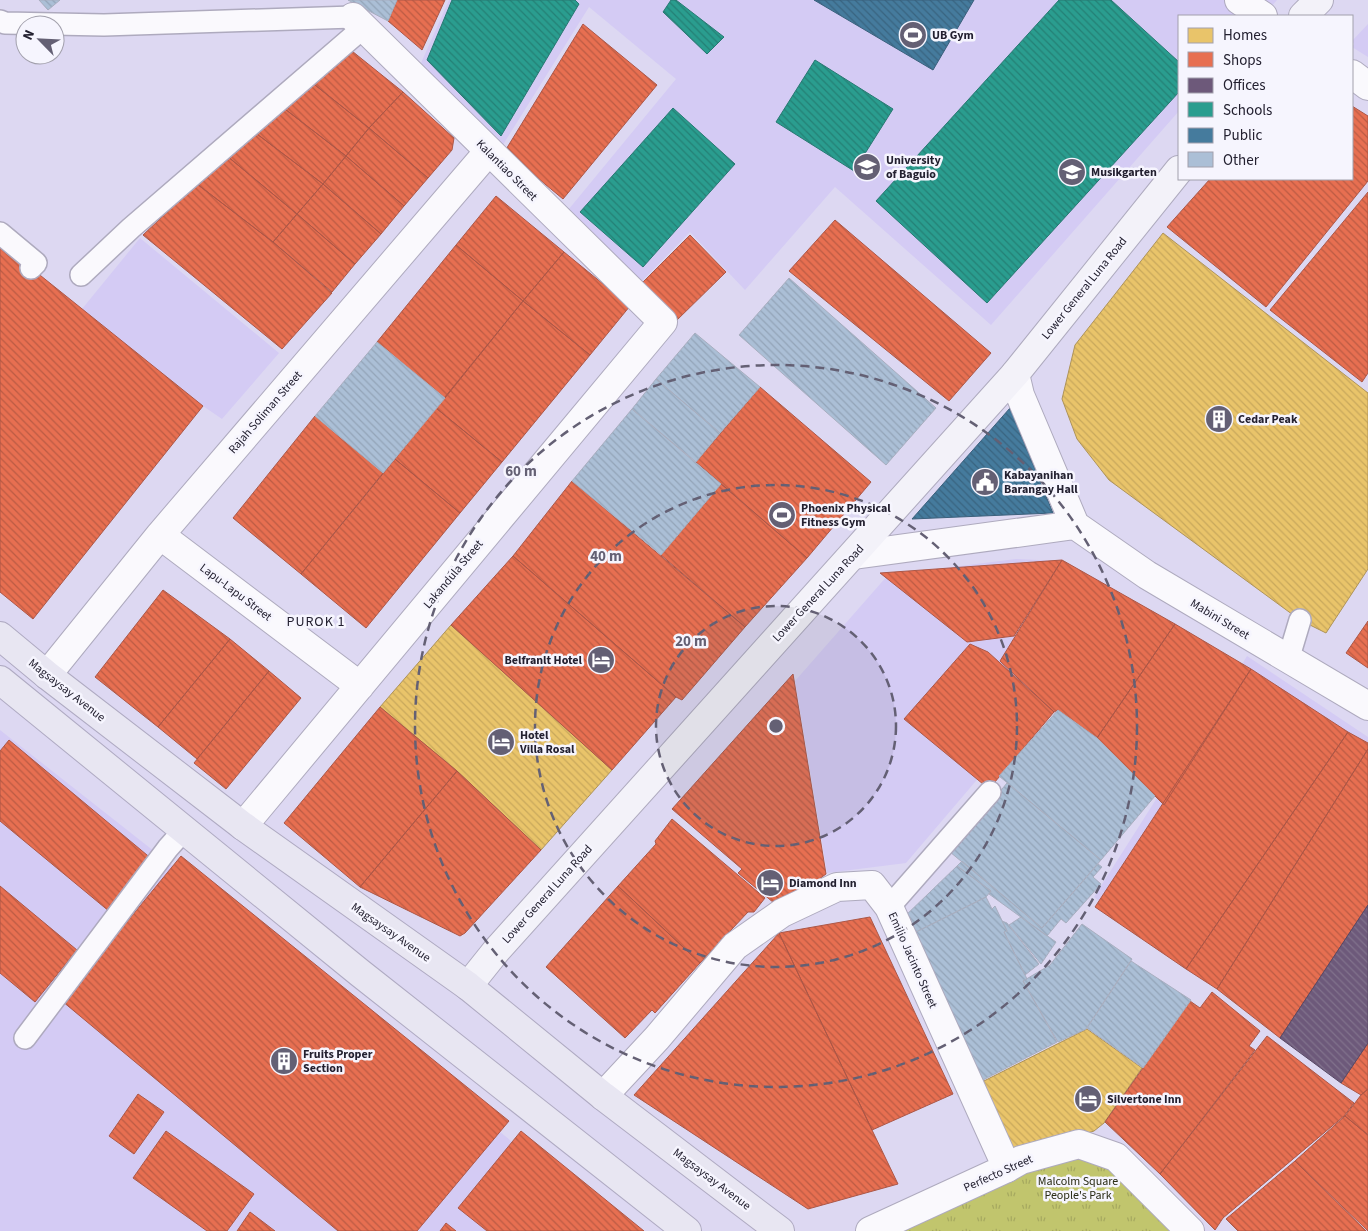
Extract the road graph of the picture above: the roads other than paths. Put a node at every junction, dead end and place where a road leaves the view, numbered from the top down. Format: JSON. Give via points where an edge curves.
{"nodes":[{"id":1,"x":1239,"y":0,"type":"edge"},
{"id":2,"x":1319,"y":0,"type":"edge"},
{"id":3,"x":1262,"y":15,"type":"edge"},
{"id":4,"x":1305,"y":15,"type":"edge"},
{"id":5,"x":0,"y":21,"type":"edge"},
{"id":6,"x":359,"y":22,"type":"junction"},
{"id":7,"x":1353,"y":75,"type":"edge"},
{"id":8,"x":1368,"y":86,"type":"edge"},
{"id":9,"x":488,"y":152,"type":"junction"},
{"id":10,"x":1178,"y":171,"type":"edge"},
{"id":11,"x":0,"y":233,"type":"edge"},
{"id":12,"x":31,"y":268,"type":"dead end"},
{"id":13,"x":80,"y":275,"type":"dead end"},
{"id":14,"x":663,"y":322,"type":"joint"},
{"id":15,"x":1015,"y":374,"type":"junction"},
{"id":16,"x":1076,"y":525,"type":"junction"},
{"id":17,"x":160,"y":535,"type":"junction"},
{"id":18,"x":854,"y":555,"type":"junction"},
{"id":19,"x":1300,"y":620,"type":"dead end"},
{"id":20,"x":0,"y":636,"type":"edge"},
{"id":21,"x":1288,"y":660,"type":"junction"},
{"id":22,"x":47,"y":676,"type":"junction"},
{"id":23,"x":0,"y":680,"type":"edge"},
{"id":24,"x":360,"y":686,"type":"junction"},
{"id":25,"x":1368,"y":706,"type":"edge"},
{"id":26,"x":990,"y":792,"type":"dead end"},
{"id":27,"x":243,"y":826,"type":"junction"},
{"id":28,"x":184,"y":830,"type":"junction"},
{"id":29,"x":889,"y":907,"type":"junction"},
{"id":30,"x":468,"y":986,"type":"junction"},
{"id":31,"x":25,"y":1038,"type":"dead end"},
{"id":32,"x":603,"y":1096,"type":"junction"},
{"id":33,"x":1007,"y":1168,"type":"junction"},
{"id":34,"x":687,"y":1231,"type":"edge"},
{"id":35,"x":780,"y":1231,"type":"edge"},
{"id":36,"x":870,"y":1231,"type":"edge"},
{"id":37,"x":1190,"y":1231,"type":"edge"}],
"edges":[{"from":1,"to":3,"type":"street"},
{"from":2,"to":4,"type":"main road"},
{"from":5,"to":6,"type":"lane","via":[[104,25]]},
{"from":6,"to":9,"type":"street","name":"Kalantiao Street"},
{"from":6,"to":13,"type":"lane"},
{"from":7,"to":8,"type":"street"},
{"from":9,"to":14,"type":"street","name":"Kalantiao Street"},
{"from":9,"to":17,"type":"street","name":"Rajah Soliman Street"},
{"from":10,"to":15,"type":"main road","name":"Lower General Luna Road"},
{"from":11,"to":12,"type":"lane","via":[[36,263]]},
{"from":14,"to":24,"type":"street","name":"Lakandula Street"},
{"from":15,"to":16,"type":"street","via":[[1020,395]]},
{"from":15,"to":18,"type":"main road","name":"Lower General Luna Road"},
{"from":16,"to":18,"type":"street"},
{"from":16,"to":21,"type":"street","name":"Mabini Street","via":[[1148,575]]},
{"from":17,"to":22,"type":"street","name":"Rajah Soliman Street"},
{"from":17,"to":24,"type":"street","name":"Lapu-Lapu Street"},
{"from":18,"to":30,"type":"main road","name":"Lower General Luna Road"},
{"from":19,"to":21,"type":"lane"},
{"from":20,"to":22,"type":"highway","name":"Magsaysay Avenue"},
{"from":21,"to":25,"type":"street","name":"Mabini Street"},
{"from":22,"to":27,"type":"highway","name":"Magsaysay Avenue"},
{"from":23,"to":28,"type":"highway"},
{"from":24,"to":27,"type":"street","name":"Lakandula Street"},
{"from":26,"to":29,"type":"lane"},
{"from":27,"to":30,"type":"highway","name":"Magsaysay Avenue"},
{"from":28,"to":31,"type":"lane"},
{"from":28,"to":34,"type":"highway","via":[[360,974]]},
{"from":29,"to":32,"type":"street","name":"Emilio Jacinto Street","via":[[872,885],[837,887],[782,913],[735,946]]},
{"from":29,"to":33,"type":"street","name":"Emilio Jacinto Street"},
{"from":30,"to":32,"type":"highway","name":"Magsaysay Avenue"},
{"from":32,"to":35,"type":"highway","name":"Magsaysay Avenue"},
{"from":33,"to":36,"type":"street","name":"Perfecto Street"},
{"from":33,"to":37,"type":"street","name":"Perfecto Street","via":[[1021,1160],[1079,1144],[1116,1156]]}]}
